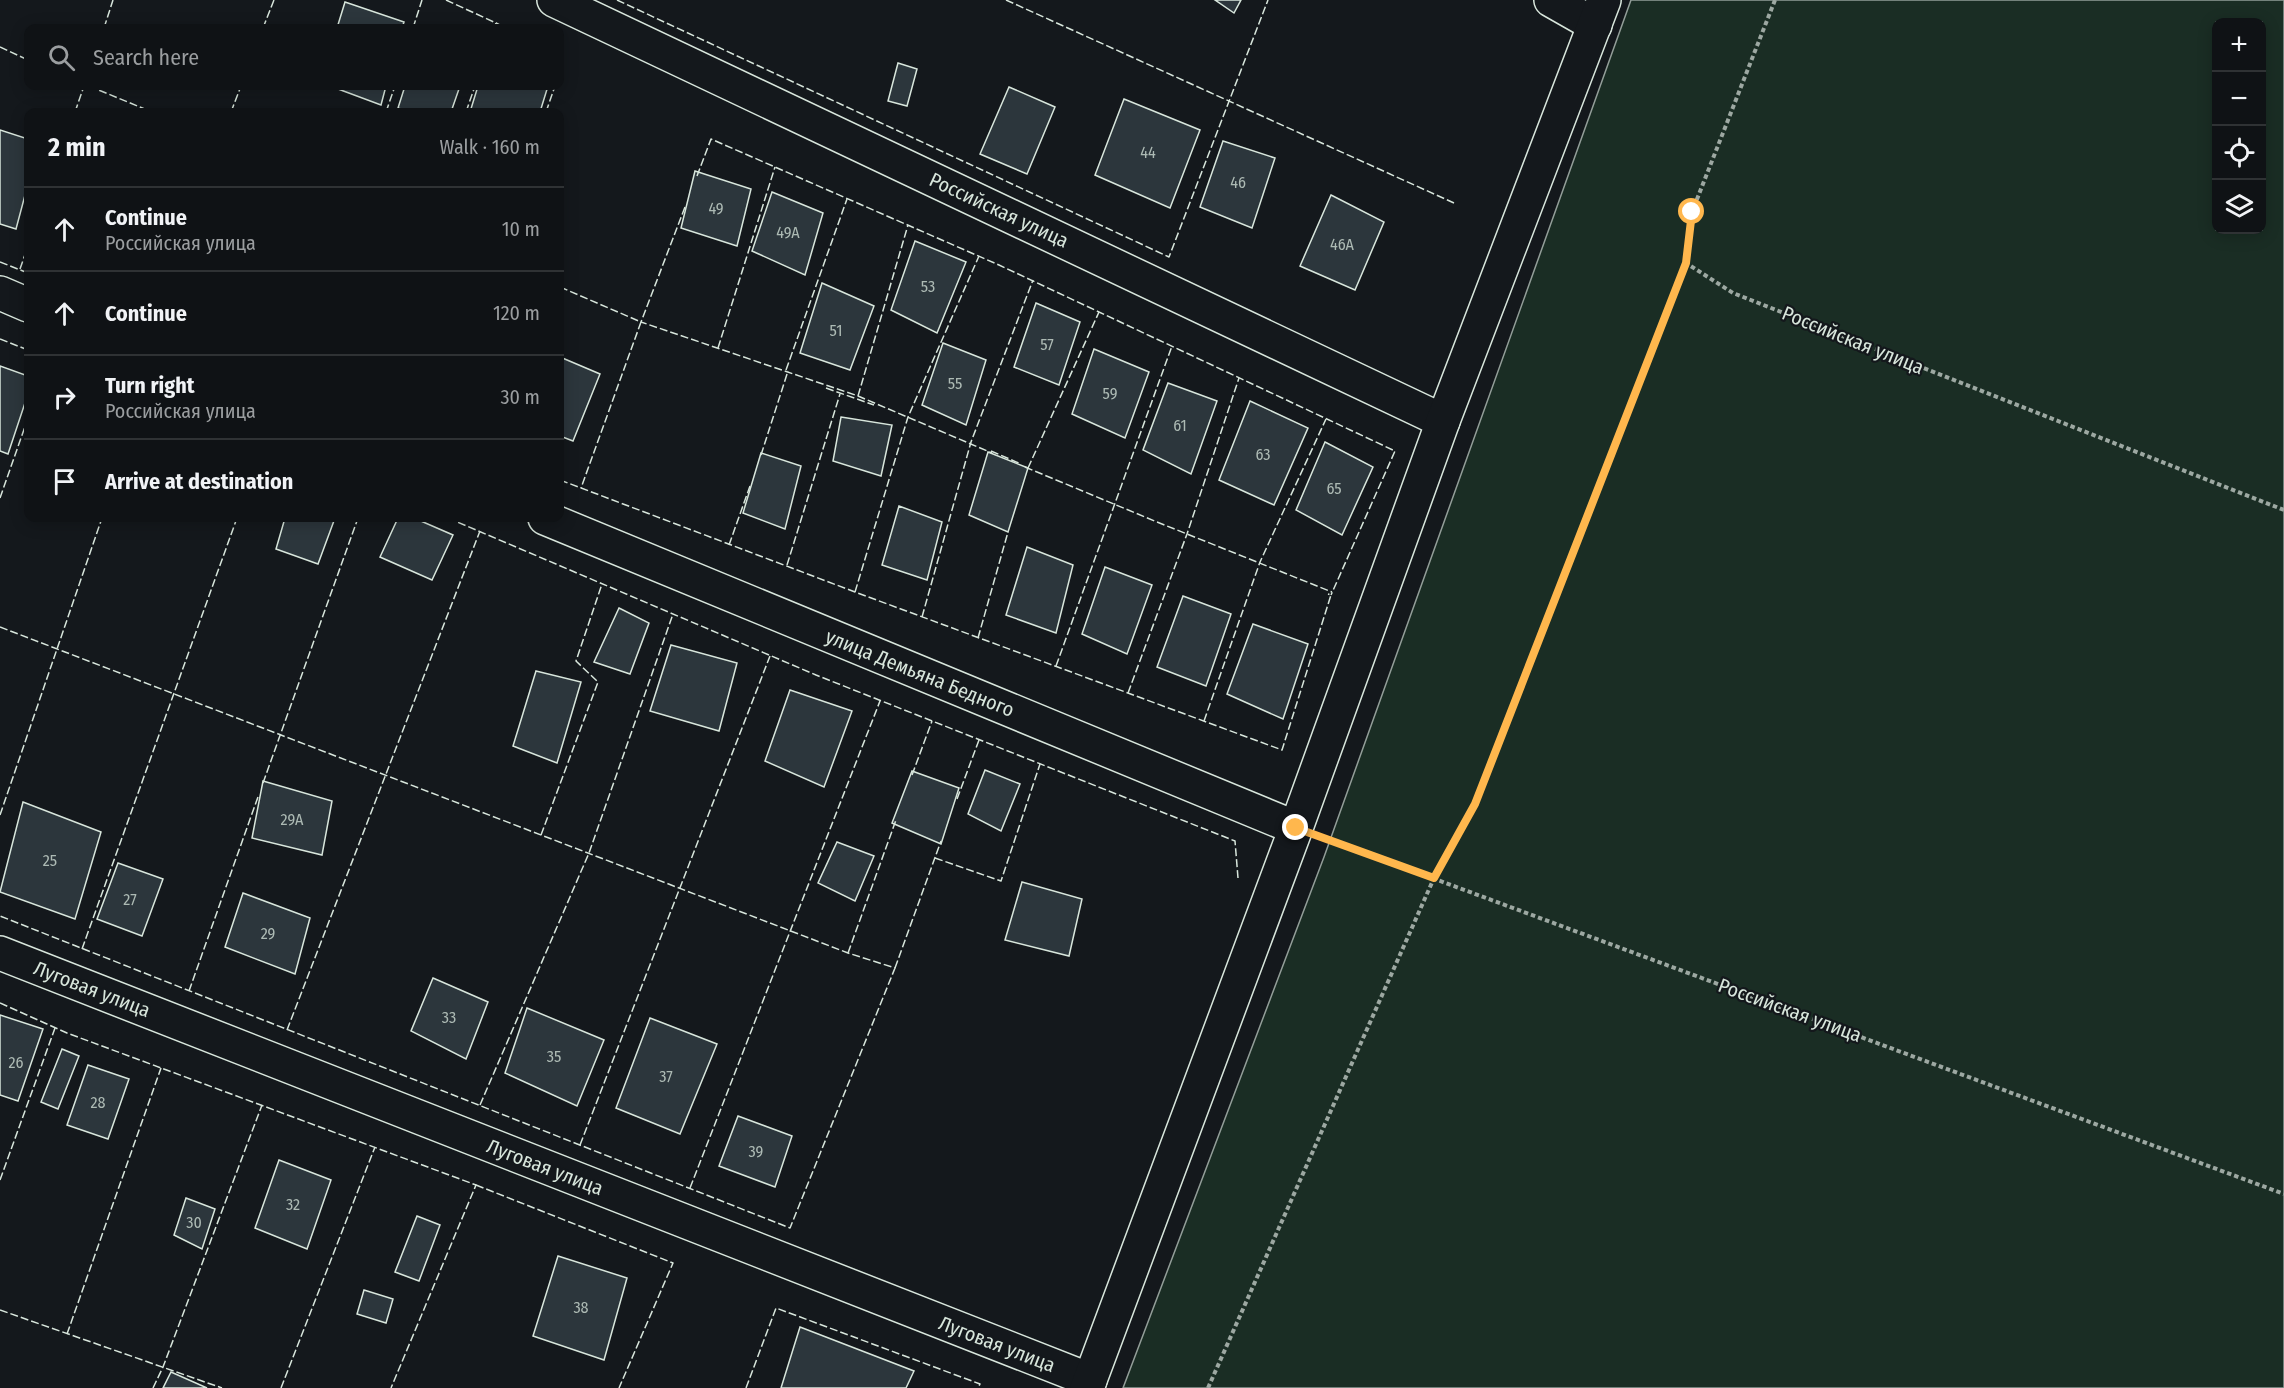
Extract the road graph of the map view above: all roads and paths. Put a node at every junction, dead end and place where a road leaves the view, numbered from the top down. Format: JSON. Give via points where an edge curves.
{"nodes":[{"id":1,"x":554,"y":0,"type":"edge"},
{"id":2,"x":1551,"y":0,"type":"edge"},
{"id":3,"x":1776,"y":0,"type":"edge"},
{"id":4,"x":1600,"y":12,"type":"edge"},
{"id":5,"x":1686,"y":263,"type":"junction"},
{"id":6,"x":0,"y":293,"type":"edge"},
{"id":7,"x":24,"y":302,"type":"edge"},
{"id":8,"x":1443,"y":421,"type":"junction"},
{"id":9,"x":2284,"y":510,"type":"edge"},
{"id":10,"x":555,"y":522,"type":"edge"},
{"id":11,"x":1296,"y":828,"type":"junction"},
{"id":12,"x":1434,"y":878,"type":"junction"},
{"id":13,"x":0,"y":953,"type":"edge"},
{"id":14,"x":2284,"y":1194,"type":"edge"},
{"id":15,"x":1088,"y":1384,"type":"edge"},
{"id":16,"x":1208,"y":1388,"type":"edge"}],
"edges":[{"from":1,"to":8,"type":"street","name":"Российская улица"},
{"from":2,"to":4,"type":"street"},
{"from":3,"to":5,"type":"path","via":[[1692,212]]},
{"from":4,"to":8,"type":"street"},
{"from":5,"to":9,"type":"path","name":"Российская улица","via":[[1733,293]]},
{"from":5,"to":12,"type":"path","via":[[1475,804]]},
{"from":6,"to":7,"type":"street"},
{"from":8,"to":11,"type":"street"},
{"from":10,"to":11,"type":"street","name":"улица Демьяна Бедного"},
{"from":11,"to":12,"type":"path","name":"Российская улица"},
{"from":11,"to":15,"type":"street"},
{"from":12,"to":14,"type":"path","name":"Российская улица"},
{"from":12,"to":16,"type":"path"},
{"from":13,"to":15,"type":"street","name":"Луговая улица"}]}
